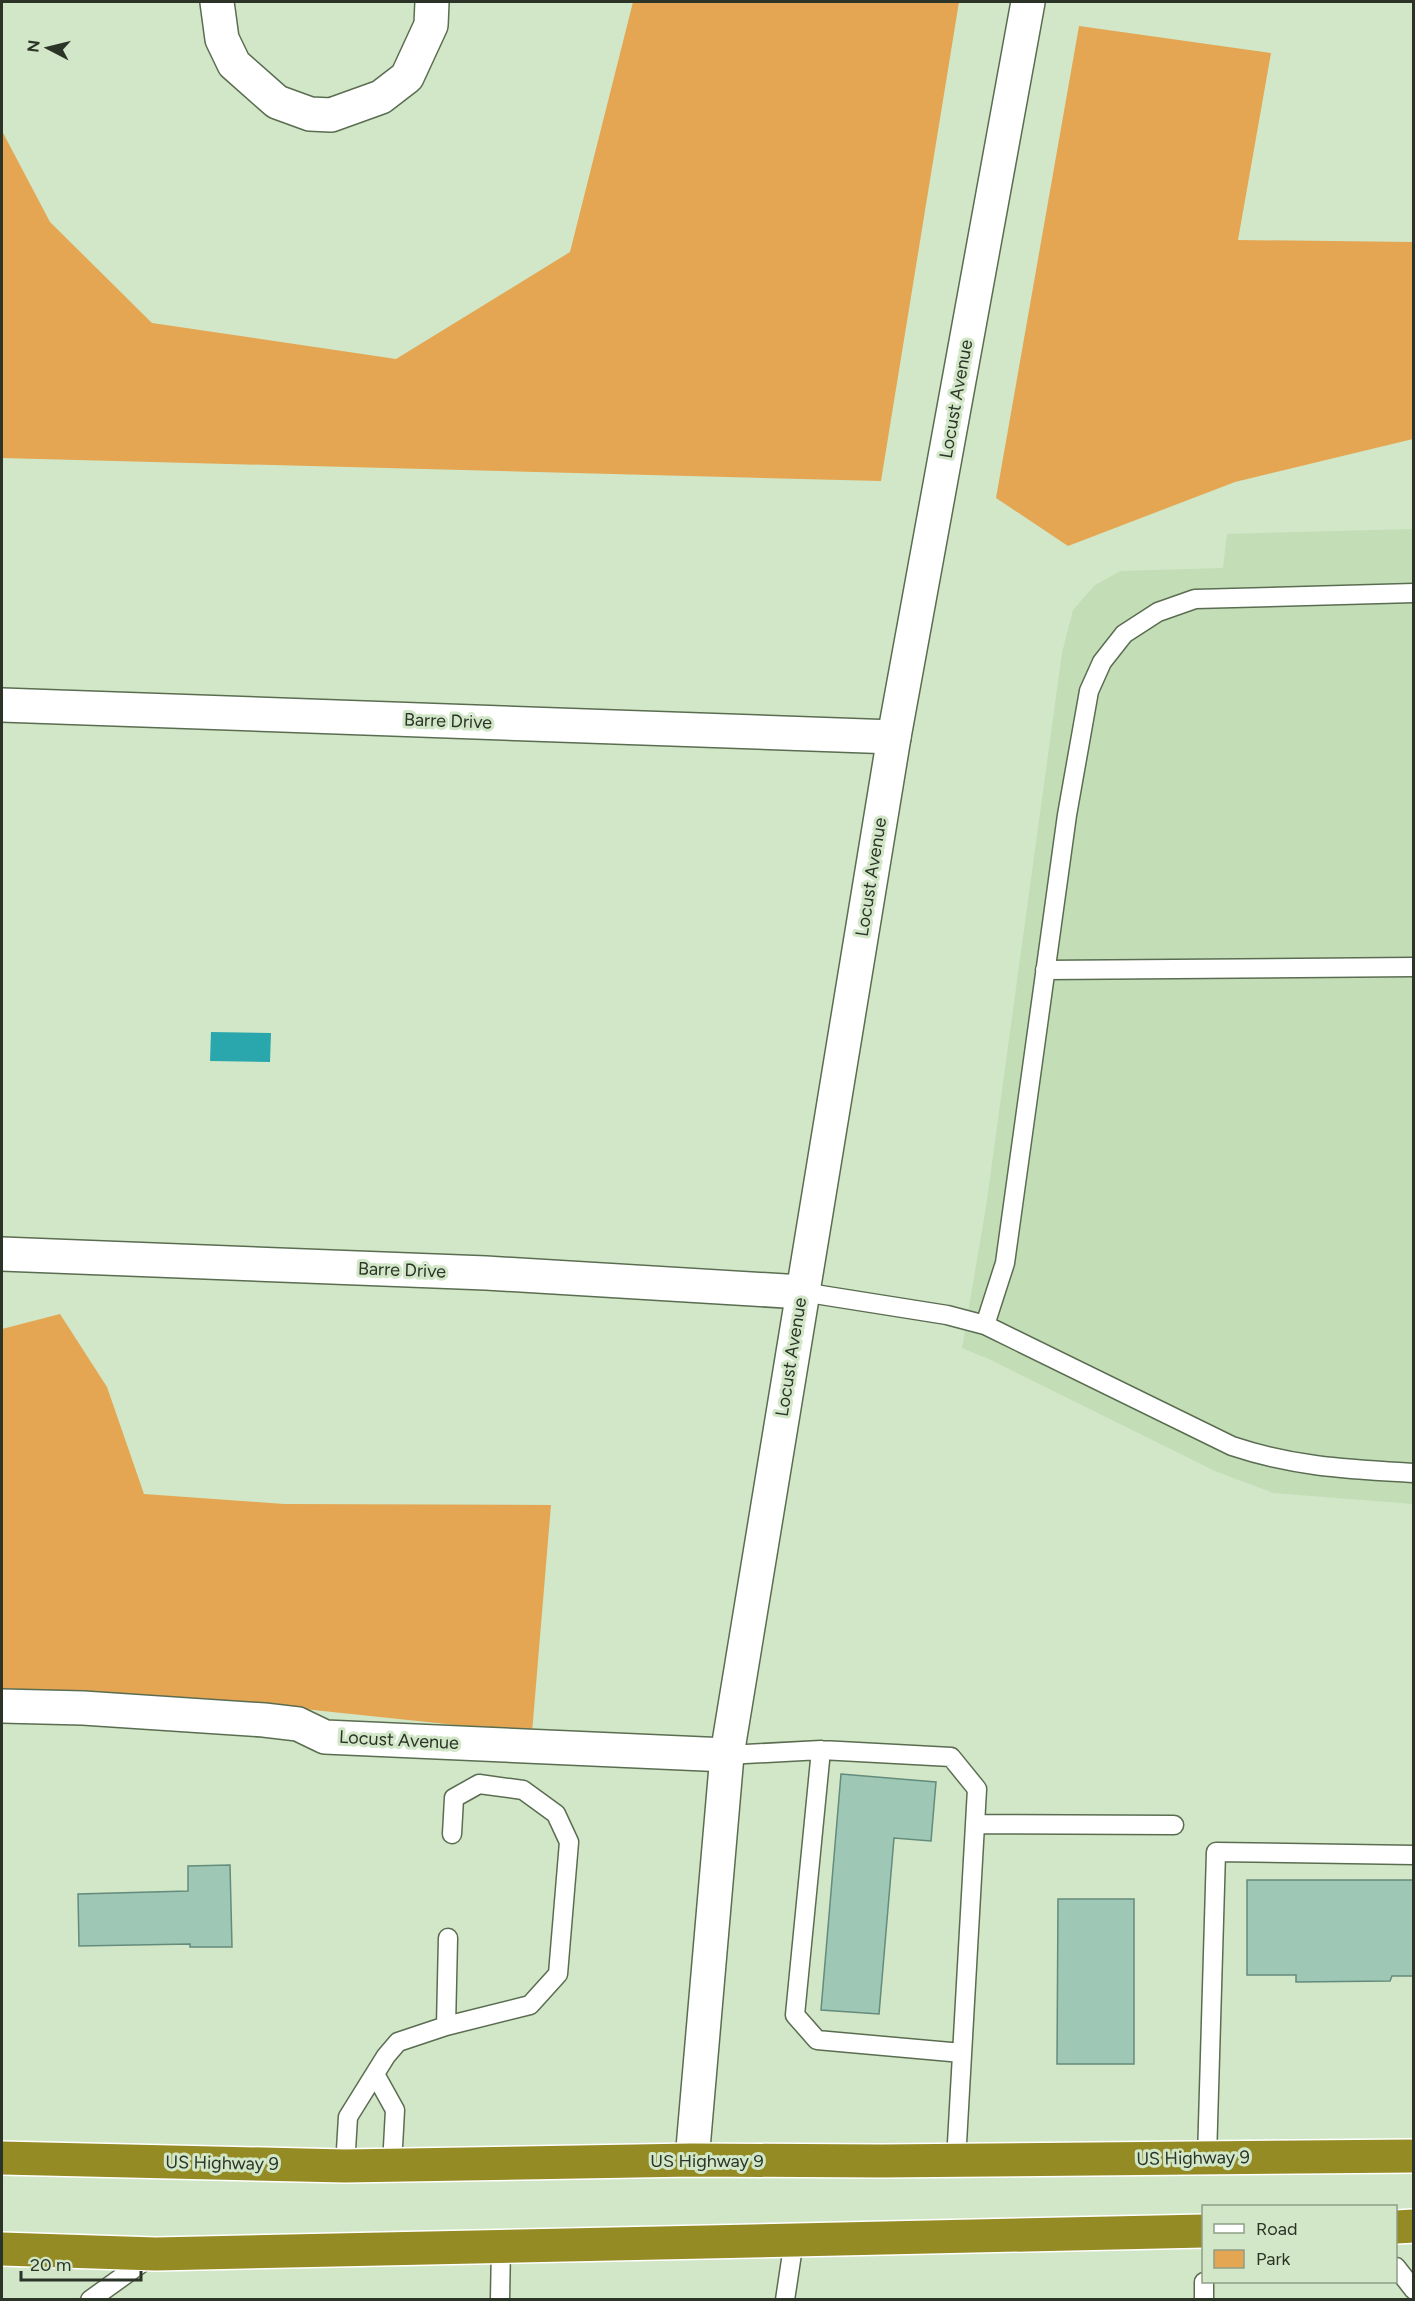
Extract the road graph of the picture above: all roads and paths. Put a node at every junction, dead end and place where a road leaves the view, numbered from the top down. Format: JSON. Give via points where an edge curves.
{"nodes":[{"id":1,"x":217,"y":2,"type":"edge"},
{"id":2,"x":432,"y":2,"type":"edge"},
{"id":3,"x":1028,"y":2,"type":"edge"},
{"id":4,"x":1413,"y":592,"type":"edge"},
{"id":5,"x":2,"y":705,"type":"edge"},
{"id":6,"x":894,"y":737,"type":"junction"},
{"id":7,"x":1413,"y":967,"type":"edge"},
{"id":8,"x":1045,"y":970,"type":"junction"},
{"id":9,"x":2,"y":1254,"type":"edge"},
{"id":10,"x":802,"y":1292,"type":"junction"},
{"id":11,"x":985,"y":1325,"type":"junction"},
{"id":12,"x":1413,"y":1473,"type":"edge"},
{"id":13,"x":2,"y":1706,"type":"edge"},
{"id":14,"x":821,"y":1750,"type":"junction"},
{"id":15,"x":727,"y":1755,"type":"junction"},
{"id":16,"x":975,"y":1824,"type":"junction"},
{"id":17,"x":1174,"y":1825,"type":"dead end"},
{"id":18,"x":452,"y":1834,"type":"dead end"},
{"id":19,"x":1413,"y":1855,"type":"edge"},
{"id":20,"x":448,"y":1938,"type":"dead end"},
{"id":21,"x":446,"y":2026,"type":"junction"},
{"id":22,"x":962,"y":2053,"type":"junction"},
{"id":23,"x":375,"y":2074,"type":"junction"},
{"id":24,"x":1413,"y":2156,"type":"edge"},
{"id":25,"x":2,"y":2158,"type":"edge"},
{"id":26,"x":1207,"y":2158,"type":"junction"},
{"id":27,"x":692,"y":2160,"type":"junction"},
{"id":28,"x":956,"y":2161,"type":"junction"},
{"id":29,"x":392,"y":2165,"type":"junction"},
{"id":30,"x":345,"y":2166,"type":"junction"},
{"id":31,"x":1413,"y":2226,"type":"edge"},
{"id":32,"x":1397,"y":2227,"type":"edge"},
{"id":33,"x":1202,"y":2231,"type":"edge"},
{"id":34,"x":794,"y":2240,"type":"junction"},
{"id":35,"x":501,"y":2246,"type":"junction"},
{"id":36,"x":2,"y":2249,"type":"edge"},
{"id":37,"x":156,"y":2254,"type":"junction"},
{"id":38,"x":1397,"y":2269,"type":"edge"},
{"id":39,"x":1204,"y":2283,"type":"edge"},
{"id":40,"x":1413,"y":2290,"type":"edge"},
{"id":41,"x":90,"y":2300,"type":"edge"},
{"id":42,"x":500,"y":2300,"type":"edge"},
{"id":43,"x":785,"y":2300,"type":"edge"},
{"id":44,"x":1204,"y":2300,"type":"edge"}],
"edges":[{"from":1,"to":2,"type":"street","via":[[222,39],[234,64],[277,102],[310,114],[331,115],[381,97],[407,77],[431,25]]},
{"from":3,"to":6,"type":"street","name":"Locust Avenue"},
{"from":4,"to":8,"type":"lane","via":[[1195,599],[1158,612],[1124,634],[1102,662],[1089,691]]},
{"from":5,"to":6,"type":"street","name":"Barre Drive"},
{"from":6,"to":10,"type":"street","name":"Locust Avenue"},
{"from":7,"to":8,"type":"lane"},
{"from":8,"to":11,"type":"lane","via":[[1005,1263]]},
{"from":9,"to":10,"type":"street","name":"Barre Drive","via":[[486,1273]]},
{"from":10,"to":11,"type":"lane","via":[[947,1315]]},
{"from":10,"to":15,"type":"street","name":"Locust Avenue"},
{"from":11,"to":12,"type":"lane","via":[[1232,1446],[1273,1460],[1317,1467]]},
{"from":13,"to":15,"type":"street","name":"Locust Avenue","via":[[264,1720],[298,1724],[325,1737]]},
{"from":14,"to":15,"type":"lane"},
{"from":14,"to":16,"type":"lane","via":[[951,1757],[977,1788]]},
{"from":14,"to":22,"type":"lane","via":[[795,2015],[817,2040]]},
{"from":15,"to":27,"type":"street","name":"Locust Avenue"},
{"from":16,"to":17,"type":"lane"},
{"from":16,"to":22,"type":"lane"},
{"from":18,"to":21,"type":"lane","via":[[454,1798],[479,1784],[523,1790],[556,1814],[569,1842],[558,1974],[530,2005]]},
{"from":19,"to":26,"type":"lane","via":[[1216,1852]]},
{"from":20,"to":21,"type":"lane"},
{"from":21,"to":23,"type":"lane","via":[[398,2042]]},
{"from":22,"to":28,"type":"lane"},
{"from":23,"to":29,"type":"lane","via":[[395,2110]]},
{"from":23,"to":30,"type":"lane","via":[[348,2117]]},
{"from":24,"to":26,"type":"highway","name":"US Highway 9"},
{"from":25,"to":30,"type":"highway","name":"US Highway 9"},
{"from":26,"to":28,"type":"highway","name":"US Highway 9"},
{"from":27,"to":28,"type":"highway","name":"US Highway 9"},
{"from":27,"to":29,"type":"highway","name":"US Highway 9"},
{"from":29,"to":30,"type":"highway","name":"US Highway 9"},
{"from":31,"to":32,"type":"highway"},
{"from":33,"to":34,"type":"highway"},
{"from":34,"to":35,"type":"highway"},
{"from":34,"to":43,"type":"lane"},
{"from":35,"to":37,"type":"highway"},
{"from":35,"to":42,"type":"lane"},
{"from":36,"to":37,"type":"highway"},
{"from":37,"to":41,"type":"lane"},
{"from":38,"to":40,"type":"lane"},
{"from":39,"to":44,"type":"lane"}]}
